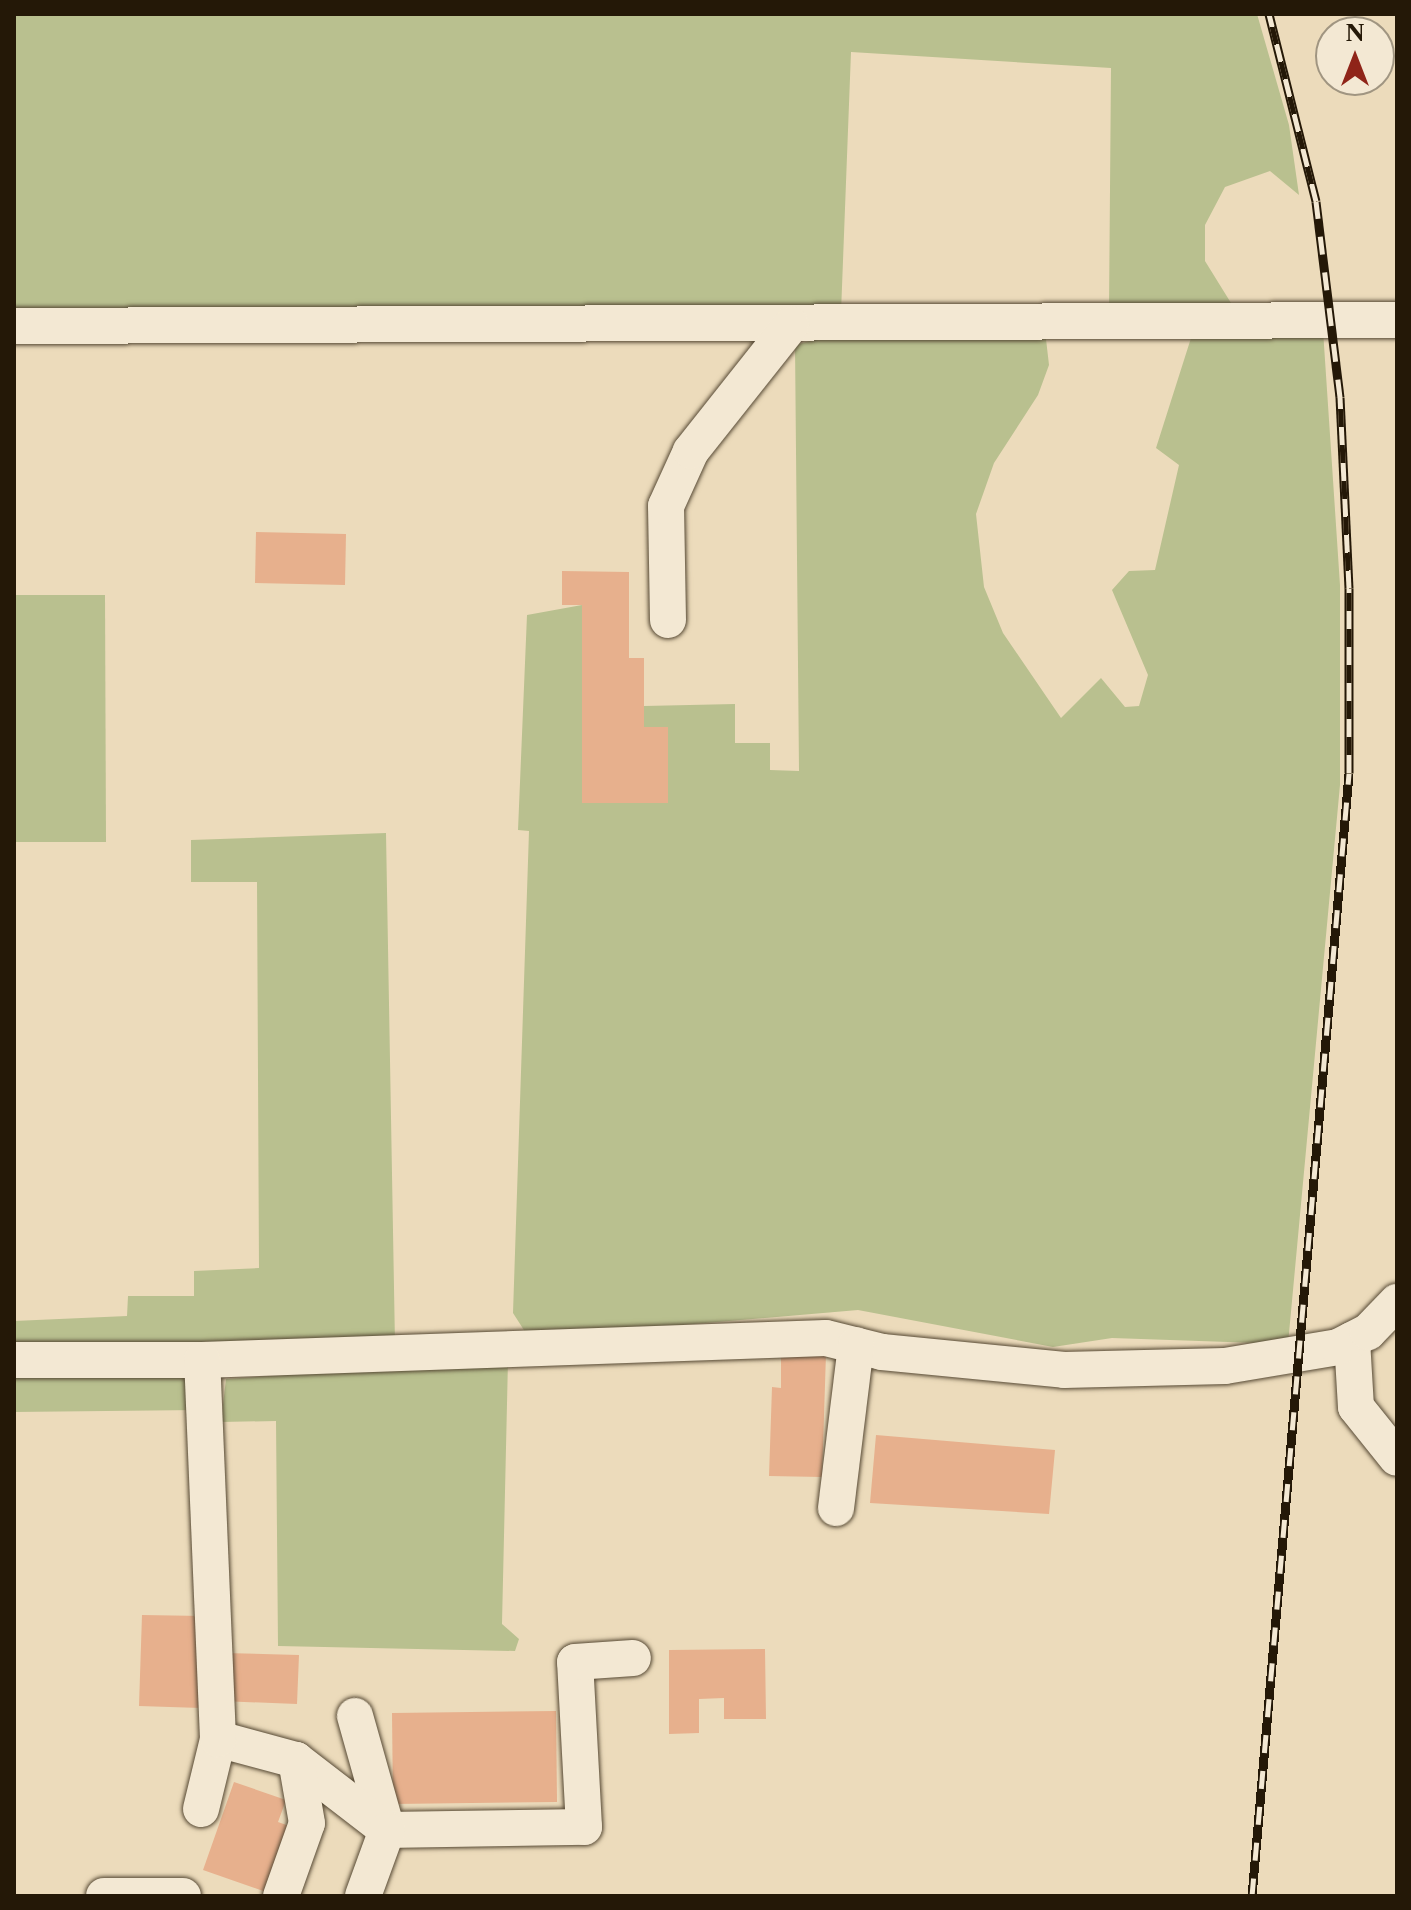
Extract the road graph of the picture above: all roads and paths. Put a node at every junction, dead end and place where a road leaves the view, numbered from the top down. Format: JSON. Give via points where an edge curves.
{"nodes":[{"id":1,"x":1397,"y":320,"type":"edge"},
{"id":2,"x":791,"y":325,"type":"junction"},
{"id":3,"x":14,"y":326,"type":"edge"},
{"id":4,"x":668,"y":620,"type":"dead end"},
{"id":5,"x":1397,"y":1302,"type":"edge"},
{"id":6,"x":1352,"y":1340,"type":"junction"},
{"id":7,"x":856,"y":1345,"type":"junction"},
{"id":8,"x":14,"y":1360,"type":"edge"},
{"id":9,"x":202,"y":1360,"type":"junction"},
{"id":10,"x":1397,"y":1458,"type":"edge"},
{"id":11,"x":836,"y":1508,"type":"dead end"},
{"id":12,"x":633,"y":1658,"type":"dead end"},
{"id":13,"x":355,"y":1716,"type":"dead end"},
{"id":14,"x":218,"y":1739,"type":"junction"},
{"id":15,"x":296,"y":1760,"type":"junction"},
{"id":16,"x":201,"y":1809,"type":"dead end"},
{"id":17,"x":387,"y":1830,"type":"junction"},
{"id":18,"x":104,"y":1896,"type":"edge"},
{"id":19,"x":183,"y":1896,"type":"edge"},
{"id":20,"x":281,"y":1896,"type":"edge"},
{"id":21,"x":363,"y":1896,"type":"edge"}],
"edges":[{"from":1,"to":2,"type":"street"},
{"from":2,"to":3,"type":"street"},
{"from":2,"to":4,"type":"street","via":[[691,451],[666,506]]},
{"from":5,"to":6,"type":"street"},
{"from":6,"to":7,"type":"street","via":[[1295,1359],[1064,1370]]},
{"from":6,"to":10,"type":"street","via":[[1356,1407]]},
{"from":7,"to":9,"type":"street","via":[[826,1338]]},
{"from":7,"to":11,"type":"street"},
{"from":8,"to":9,"type":"street"},
{"from":9,"to":14,"type":"street"},
{"from":12,"to":17,"type":"street","via":[[575,1662],[584,1827]]},
{"from":13,"to":17,"type":"street"},
{"from":14,"to":15,"type":"street"},
{"from":14,"to":16,"type":"street"},
{"from":15,"to":17,"type":"street"},
{"from":15,"to":20,"type":"street","via":[[307,1823]]},
{"from":17,"to":21,"type":"street"},
{"from":18,"to":19,"type":"street"}]}
